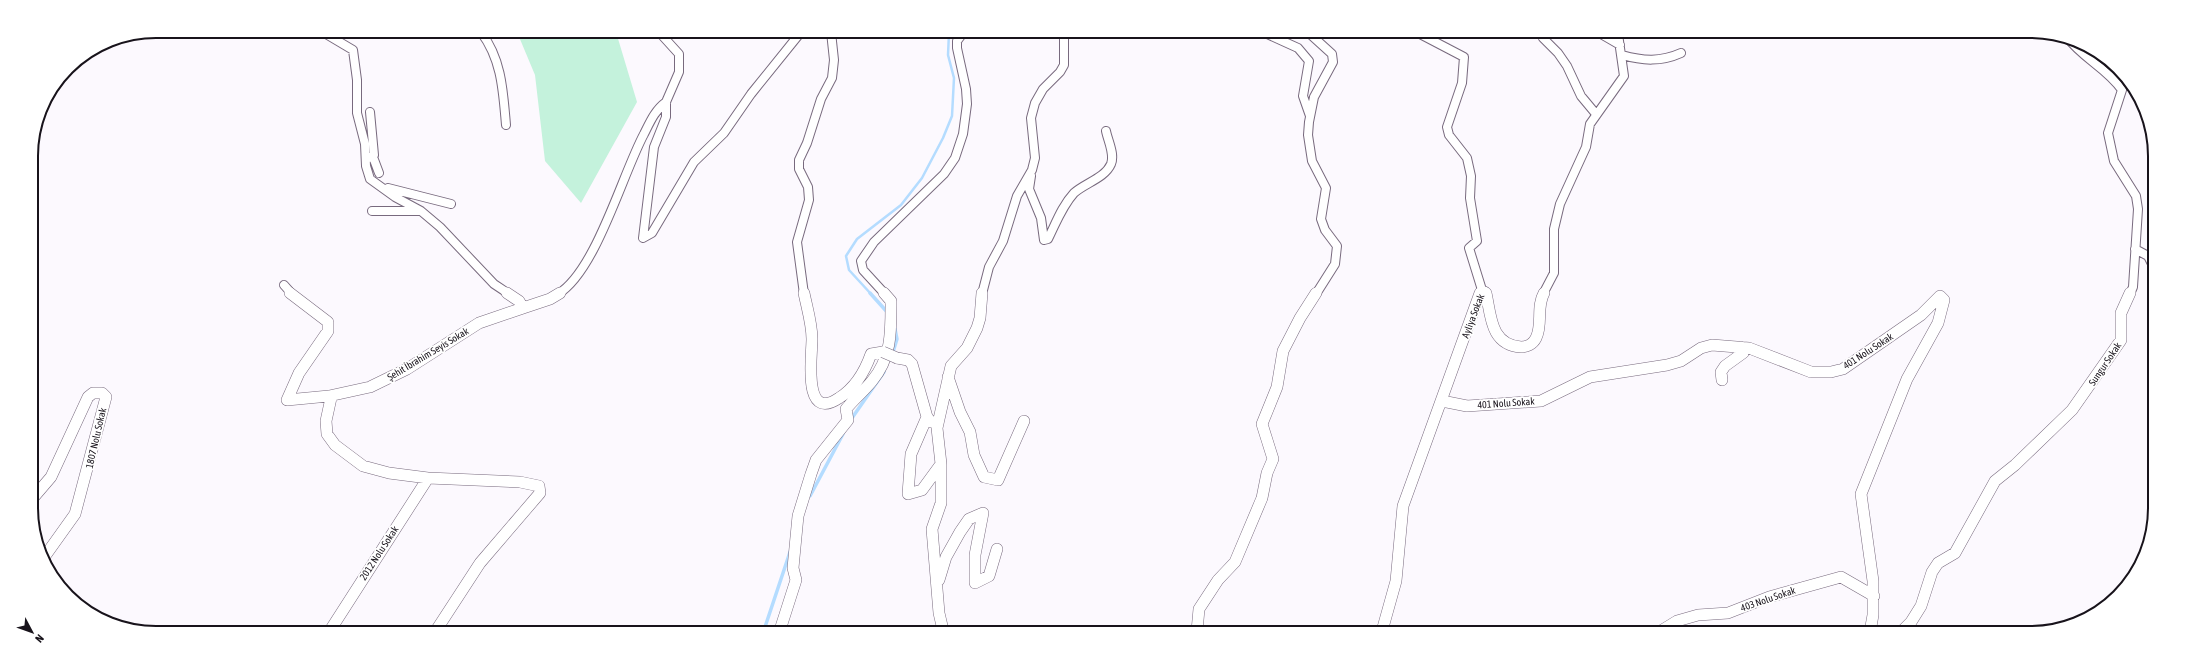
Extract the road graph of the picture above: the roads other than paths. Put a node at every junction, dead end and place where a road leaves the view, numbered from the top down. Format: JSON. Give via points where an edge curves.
{"nodes":[{"id":1,"x":333,"y":38,"type":"edge"},
{"id":2,"x":485,"y":38,"type":"edge"},
{"id":3,"x":664,"y":38,"type":"edge"},
{"id":4,"x":797,"y":38,"type":"edge"},
{"id":5,"x":832,"y":38,"type":"edge"},
{"id":6,"x":959,"y":38,"type":"edge"},
{"id":7,"x":1064,"y":38,"type":"edge"},
{"id":8,"x":1276,"y":38,"type":"edge"},
{"id":9,"x":1314,"y":38,"type":"edge"},
{"id":10,"x":1428,"y":38,"type":"edge"},
{"id":11,"x":1543,"y":38,"type":"dead end"},
{"id":12,"x":1608,"y":38,"type":"edge"},
{"id":13,"x":1619,"y":38,"type":"edge"},
{"id":14,"x":1620,"y":45,"type":"junction"},
{"id":15,"x":2074,"y":46,"type":"edge"},
{"id":16,"x":1681,"y":53,"type":"dead end"},
{"id":17,"x":1622,"y":55,"type":"junction"},
{"id":18,"x":666,"y":102,"type":"junction"},
{"id":19,"x":370,"y":112,"type":"dead end"},
{"id":20,"x":1596,"y":114,"type":"junction"},
{"id":21,"x":1310,"y":116,"type":"junction"},
{"id":22,"x":506,"y":125,"type":"dead end"},
{"id":23,"x":1106,"y":131,"type":"dead end"},
{"id":24,"x":366,"y":158,"type":"junction"},
{"id":25,"x":1032,"y":170,"type":"junction"},
{"id":26,"x":379,"y":173,"type":"dead end"},
{"id":27,"x":376,"y":185,"type":"junction"},
{"id":28,"x":451,"y":204,"type":"dead end"},
{"id":29,"x":372,"y":211,"type":"dead end"},
{"id":30,"x":422,"y":211,"type":"junction"},
{"id":31,"x":2136,"y":249,"type":"junction"},
{"id":32,"x":2148,"y":256,"type":"edge"},
{"id":33,"x":284,"y":285,"type":"dead end"},
{"id":34,"x":1482,"y":290,"type":"junction"},
{"id":35,"x":523,"y":308,"type":"junction"},
{"id":36,"x":1741,"y":347,"type":"junction"},
{"id":37,"x":948,"y":377,"type":"junction"},
{"id":38,"x":1722,"y":380,"type":"dead end"},
{"id":39,"x":331,"y":398,"type":"junction"},
{"id":40,"x":1442,"y":401,"type":"junction"},
{"id":41,"x":927,"y":417,"type":"junction"},
{"id":42,"x":1024,"y":421,"type":"dead end"},
{"id":43,"x":937,"y":428,"type":"junction"},
{"id":44,"x":941,"y":464,"type":"junction"},
{"id":45,"x":428,"y":478,"type":"junction"},
{"id":46,"x":38,"y":492,"type":"edge"},
{"id":47,"x":997,"y":548,"type":"dead end"},
{"id":48,"x":47,"y":553,"type":"edge"},
{"id":49,"x":938,"y":584,"type":"junction"},
{"id":50,"x":1874,"y":596,"type":"junction"},
{"id":51,"x":333,"y":626,"type":"edge"},
{"id":52,"x":440,"y":626,"type":"edge"},
{"id":53,"x":781,"y":626,"type":"edge"},
{"id":54,"x":942,"y":626,"type":"edge"},
{"id":55,"x":1197,"y":626,"type":"edge"},
{"id":56,"x":1383,"y":626,"type":"edge"},
{"id":57,"x":1669,"y":626,"type":"edge"},
{"id":58,"x":1871,"y":626,"type":"edge"},
{"id":59,"x":1906,"y":626,"type":"edge"}],
"edges":[{"from":1,"to":24,"type":"street","via":[[353,50],[357,80],[357,113]]},
{"from":2,"to":22,"type":"street","via":[[495,53],[500,71]]},
{"from":3,"to":18,"type":"street","via":[[679,54],[679,72]]},
{"from":4,"to":18,"type":"street","via":[[750,94],[724,133],[694,162],[652,233],[643,238],[654,147],[666,117]]},
{"from":5,"to":41,"type":"street","bridge":true,"via":[[834,60],[832,78],[821,99],[799,160],[799,169],[808,187],[808,200],[797,242],[797,252],[812,337],[811,389],[814,397],[826,404],[839,399],[865,369],[871,354],[883,352],[908,360],[912,364]]},
{"from":6,"to":53,"type":"street","via":[[957,48],[966,90],[963,134],[951,166],[874,242],[861,261],[863,270],[891,302],[891,347],[887,361],[873,381],[846,409],[848,420],[816,460],[798,516],[793,568],[796,580]]},
{"from":7,"to":25,"type":"street","via":[[1064,65],[1038,95],[1033,110],[1031,126],[1035,158]]},
{"from":8,"to":21,"type":"street","via":[[1298,48],[1309,61],[1303,96]]},
{"from":9,"to":21,"type":"street","via":[[1332,54],[1333,62],[1316,90]]},
{"from":10,"to":34,"type":"street","via":[[1464,57],[1462,83],[1447,128],[1449,135],[1467,158],[1477,241],[1469,248]]},
{"from":11,"to":20,"type":"street","via":[[1558,53],[1581,96]]},
{"from":12,"to":14,"type":"street"},
{"from":13,"to":14,"type":"street","name":"Ayliya Sokak"},
{"from":14,"to":17,"type":"street","name":"Ayliya Sokak"},
{"from":15,"to":31,"type":"street","name":"Sungur Sokak","via":[[2114,79],[2122,90],[2108,133],[2114,161],[2136,196]]},
{"from":16,"to":17,"type":"street","via":[[1648,62]]},
{"from":17,"to":20,"type":"street","name":"Ayliya Sokak","via":[[1624,71],[1621,82]]},
{"from":18,"to":35,"type":"street","name":"Şehit İbrahim Seyis Sokak","via":[[658,108],[634,155],[590,256],[565,290],[550,299]]},
{"from":19,"to":24,"type":"street","via":[[374,155]]},
{"from":20,"to":34,"type":"street","name":"Ayliya Sokak","via":[[1587,133],[1586,147],[1556,215],[1554,274],[1540,300],[1540,320],[1536,338],[1530,345],[1521,347],[1506,343],[1495,333],[1489,321],[1486,294]]},
{"from":21,"to":55,"type":"street","via":[[1308,138],[1312,162],[1326,188],[1320,214],[1321,225],[1337,246],[1335,264],[1300,318],[1284,351],[1277,387],[1262,424],[1272,459],[1262,498],[1235,562],[1218,580],[1199,609]]},
{"from":23,"to":25,"type":"street","via":[[1112,155],[1109,167],[1079,188],[1069,199],[1048,239],[1044,240],[1041,218],[1030,193]]},
{"from":24,"to":26,"type":"street","via":[[373,157]]},
{"from":24,"to":27,"type":"street","via":[[370,179]]},
{"from":25,"to":37,"type":"street","via":[[1017,196],[1002,245],[989,267],[981,297],[977,328],[970,343],[951,366]]},
{"from":27,"to":28,"type":"street"},
{"from":27,"to":30,"type":"street"},
{"from":29,"to":30,"type":"street"},
{"from":30,"to":35,"type":"street","via":[[494,284],[519,301]]},
{"from":31,"to":32,"type":"street"},
{"from":31,"to":59,"type":"street","name":"Sungur Sokak","via":[[2133,287],[2121,313],[2121,340],[2072,410],[2015,466],[1995,480],[1955,553],[1938,563],[1932,572],[1921,606]]},
{"from":33,"to":39,"type":"street","name":"Şehit İbrahim Seyis Sokak","via":[[289,292],[328,322],[328,331],[299,373],[287,400]]},
{"from":34,"to":40,"type":"street","name":"Ayliya Sokak"},
{"from":35,"to":39,"type":"street","name":"Şehit İbrahim Seyis Sokak","via":[[481,322],[396,375]]},
{"from":36,"to":38,"type":"street","via":[[1743,353],[1721,372]]},
{"from":36,"to":40,"type":"street","name":"401 Nolu Sokak","via":[[1712,345],[1701,348],[1681,361],[1667,365],[1590,377],[1541,401],[1468,406]]},
{"from":36,"to":50,"type":"street","name":"401 Nolu Sokak","via":[[1763,353],[1801,370],[1831,372],[1844,369],[1921,315],[1935,299],[1940,296],[1944,300],[1938,324],[1907,379],[1861,494]]},
{"from":37,"to":42,"type":"street","via":[[970,432],[974,455],[984,477],[998,480]]},
{"from":37,"to":43,"type":"street"},
{"from":39,"to":45,"type":"street","via":[[326,421],[327,434],[335,445],[353,460],[375,470]]},
{"from":40,"to":56,"type":"street","name":"Ayliya Sokak","via":[[1403,506],[1396,581]]},
{"from":41,"to":43,"type":"street"},
{"from":41,"to":44,"type":"street","via":[[909,457],[908,494],[922,490]]},
{"from":43,"to":44,"type":"street"},
{"from":44,"to":49,"type":"street","via":[[941,502],[932,529]]},
{"from":45,"to":51,"type":"street","name":"2012 Nolu Sokak"},
{"from":45,"to":52,"type":"street","via":[[520,482],[539,486],[540,493],[480,563]]},
{"from":46,"to":48,"type":"street","name":"1807 Nolu Sokak","via":[[51,477],[88,397],[94,393],[102,393],[106,397],[80,502],[66,528]]},
{"from":47,"to":49,"type":"street","via":[[989,576],[975,583],[975,555],[983,513],[969,519],[946,557]]},
{"from":49,"to":54,"type":"street"},
{"from":50,"to":57,"type":"street","name":"403 Nolu Sokak","via":[[1841,577],[1769,597],[1728,613],[1698,615]]},
{"from":50,"to":58,"type":"street","name":"401 Nolu Sokak"}]}
